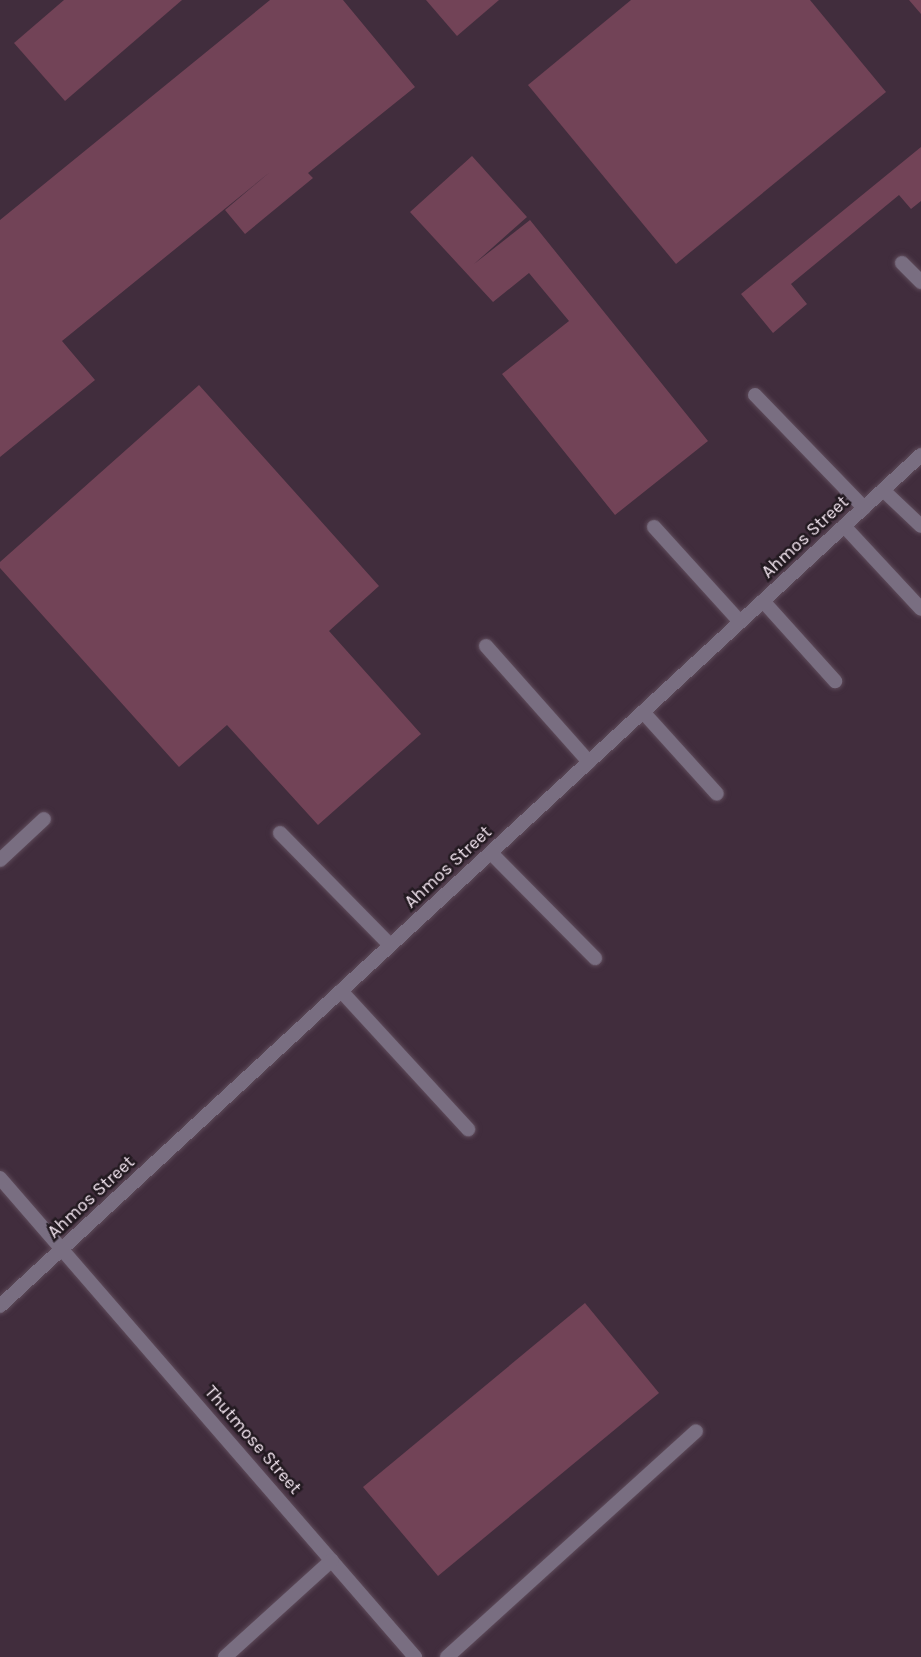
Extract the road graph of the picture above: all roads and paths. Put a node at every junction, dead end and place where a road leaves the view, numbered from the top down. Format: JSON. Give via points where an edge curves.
{"nodes":[{"id":1,"x":902,"y":263,"type":"dead end"},
{"id":2,"x":921,"y":282,"type":"edge"},
{"id":3,"x":755,"y":395,"type":"dead end"},
{"id":4,"x":921,"y":455,"type":"edge"},
{"id":5,"x":883,"y":490,"type":"junction"},
{"id":6,"x":864,"y":508,"type":"junction"},
{"id":7,"x":654,"y":526,"type":"dead end"},
{"id":8,"x":844,"y":526,"type":"junction"},
{"id":9,"x":921,"y":526,"type":"edge"},
{"id":10,"x":763,"y":601,"type":"junction"},
{"id":11,"x":921,"y":609,"type":"edge"},
{"id":12,"x":741,"y":622,"type":"junction"},
{"id":13,"x":486,"y":646,"type":"dead end"},
{"id":14,"x":835,"y":681,"type":"dead end"},
{"id":15,"x":643,"y":712,"type":"junction"},
{"id":16,"x":589,"y":762,"type":"junction"},
{"id":17,"x":717,"y":794,"type":"dead end"},
{"id":18,"x":44,"y":819,"type":"dead end"},
{"id":19,"x":280,"y":833,"type":"dead end"},
{"id":20,"x":491,"y":853,"type":"junction"},
{"id":21,"x":0,"y":860,"type":"edge"},
{"id":22,"x":390,"y":945,"type":"junction"},
{"id":23,"x":595,"y":958,"type":"dead end"},
{"id":24,"x":341,"y":991,"type":"junction"},
{"id":25,"x":468,"y":1129,"type":"dead end"},
{"id":26,"x":0,"y":1178,"type":"edge"},
{"id":27,"x":63,"y":1247,"type":"junction"},
{"id":28,"x":0,"y":1306,"type":"edge"},
{"id":29,"x":696,"y":1431,"type":"dead end"},
{"id":30,"x":332,"y":1560,"type":"junction"},
{"id":31,"x":225,"y":1657,"type":"edge"},
{"id":32,"x":416,"y":1657,"type":"edge"},
{"id":33,"x":447,"y":1657,"type":"edge"}],
"edges":[{"from":1,"to":2,"type":"lane"},
{"from":3,"to":6,"type":"lane"},
{"from":4,"to":5,"type":"lane","name":"Ahmos Street"},
{"from":5,"to":6,"type":"lane","name":"Ahmos Street"},
{"from":5,"to":9,"type":"lane"},
{"from":6,"to":8,"type":"lane","name":"Ahmos Street"},
{"from":7,"to":12,"type":"lane"},
{"from":8,"to":10,"type":"lane","name":"Ahmos Street"},
{"from":8,"to":11,"type":"lane"},
{"from":10,"to":12,"type":"lane","name":"Ahmos Street"},
{"from":10,"to":14,"type":"lane"},
{"from":12,"to":15,"type":"lane","name":"Ahmos Street"},
{"from":13,"to":16,"type":"lane"},
{"from":15,"to":16,"type":"lane","name":"Ahmos Street"},
{"from":15,"to":17,"type":"lane"},
{"from":16,"to":20,"type":"lane","name":"Ahmos Street"},
{"from":18,"to":21,"type":"lane"},
{"from":19,"to":22,"type":"lane"},
{"from":20,"to":22,"type":"lane","name":"Ahmos Street"},
{"from":20,"to":23,"type":"lane"},
{"from":22,"to":24,"type":"lane","name":"Ahmos Street"},
{"from":24,"to":25,"type":"lane"},
{"from":24,"to":27,"type":"lane","name":"Ahmos Street"},
{"from":26,"to":27,"type":"lane","name":"Thutmose Street"},
{"from":27,"to":28,"type":"lane","name":"Ahmos Street"},
{"from":27,"to":30,"type":"lane","name":"Thutmose Street"},
{"from":29,"to":33,"type":"lane"},
{"from":30,"to":31,"type":"lane"},
{"from":30,"to":32,"type":"lane","name":"Thutmose Street"}]}
